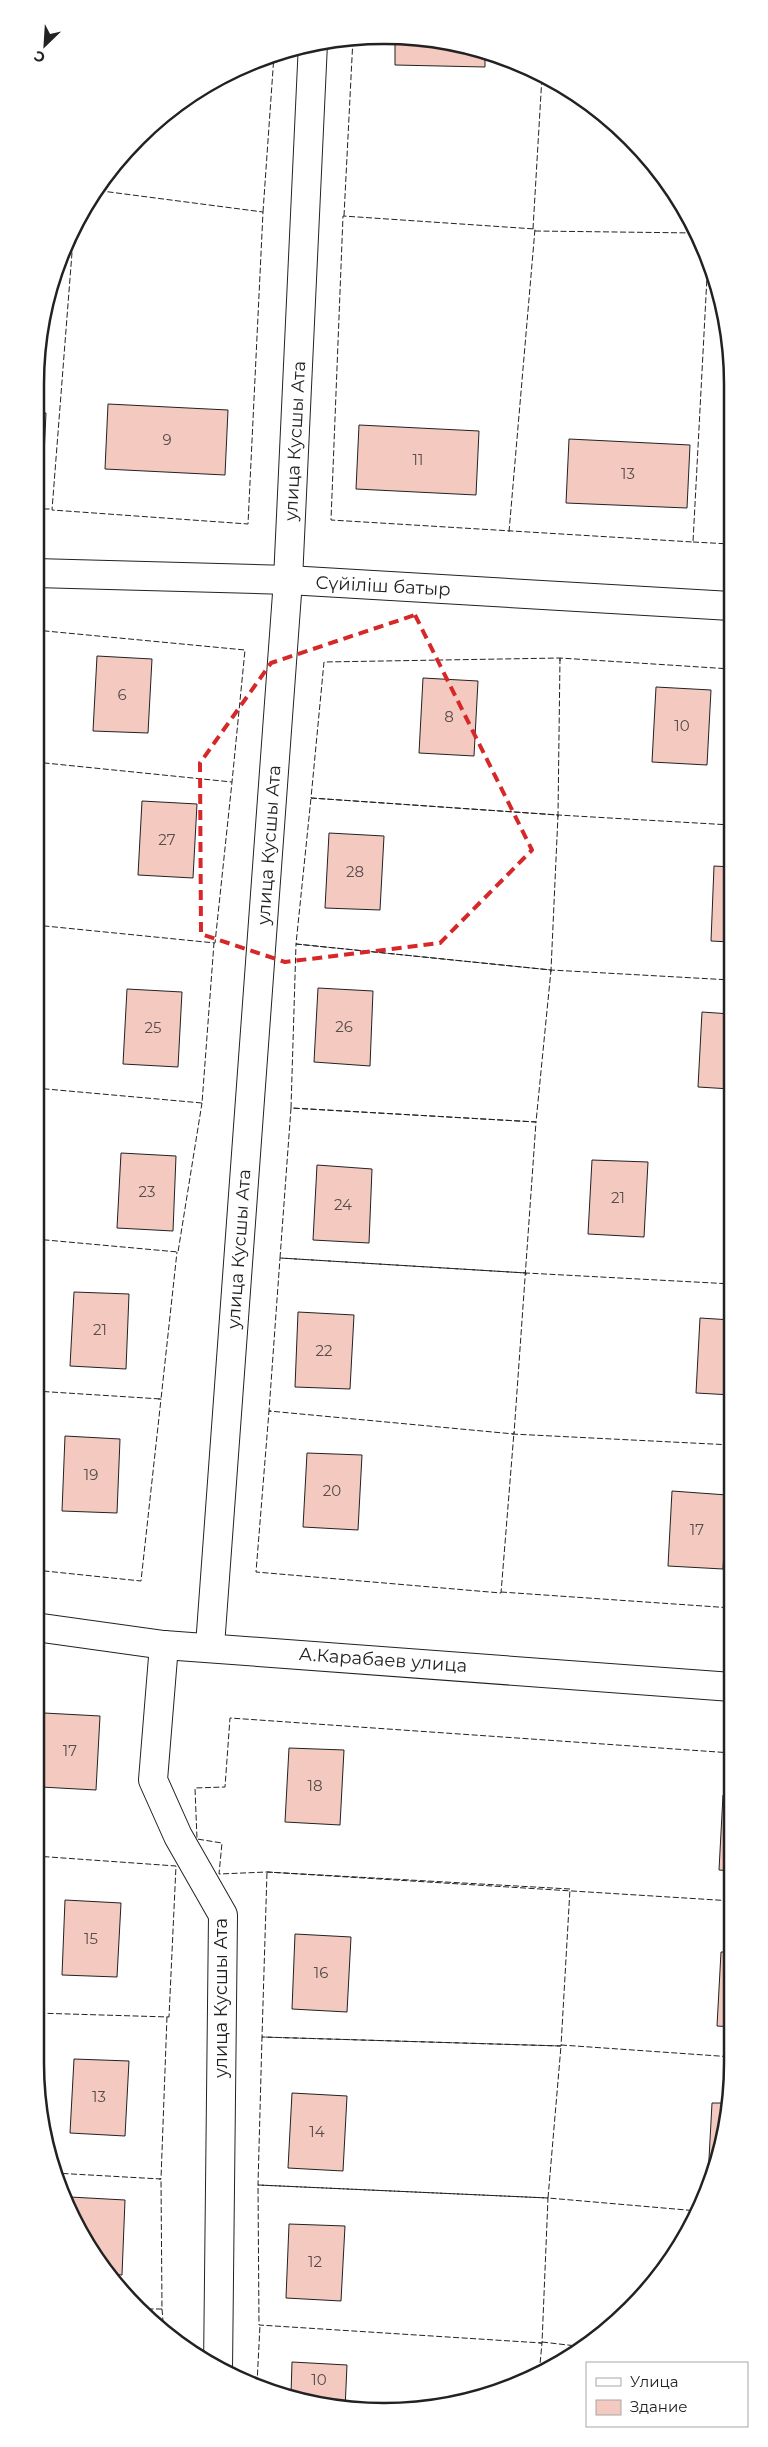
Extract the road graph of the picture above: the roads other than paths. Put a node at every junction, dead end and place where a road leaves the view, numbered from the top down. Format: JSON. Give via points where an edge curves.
{"nodes":[{"id":1,"x":313,"y":51,"type":"edge"},
{"id":2,"x":44,"y":573,"type":"edge"},
{"id":3,"x":288,"y":580,"type":"junction"},
{"id":4,"x":724,"y":606,"type":"edge"},
{"id":5,"x":44,"y":1627,"type":"edge"},
{"id":6,"x":164,"y":1645,"type":"junction"},
{"id":7,"x":210,"y":1646,"type":"junction"},
{"id":8,"x":724,"y":1686,"type":"edge"},
{"id":9,"x":218,"y":2360,"type":"edge"}],
"edges":[{"from":1,"to":3,"type":"street","name":"улица Кусшы Ата"},
{"from":2,"to":3,"type":"street","name":"Сүйіліш батыр"},
{"from":3,"to":4,"type":"street","name":"Сүйіліш батыр"},
{"from":3,"to":7,"type":"street","name":"улица Кусшы Ата"},
{"from":5,"to":6,"type":"street","name":"А.Карабаев улица"},
{"from":6,"to":7,"type":"street","name":"А.Карабаев улица"},
{"from":6,"to":9,"type":"street","name":"улица Кусшы Ата","via":[[153,1780],[178,1836],[223,1915]]},
{"from":7,"to":8,"type":"street","name":"А.Карабаев улица"}]}
